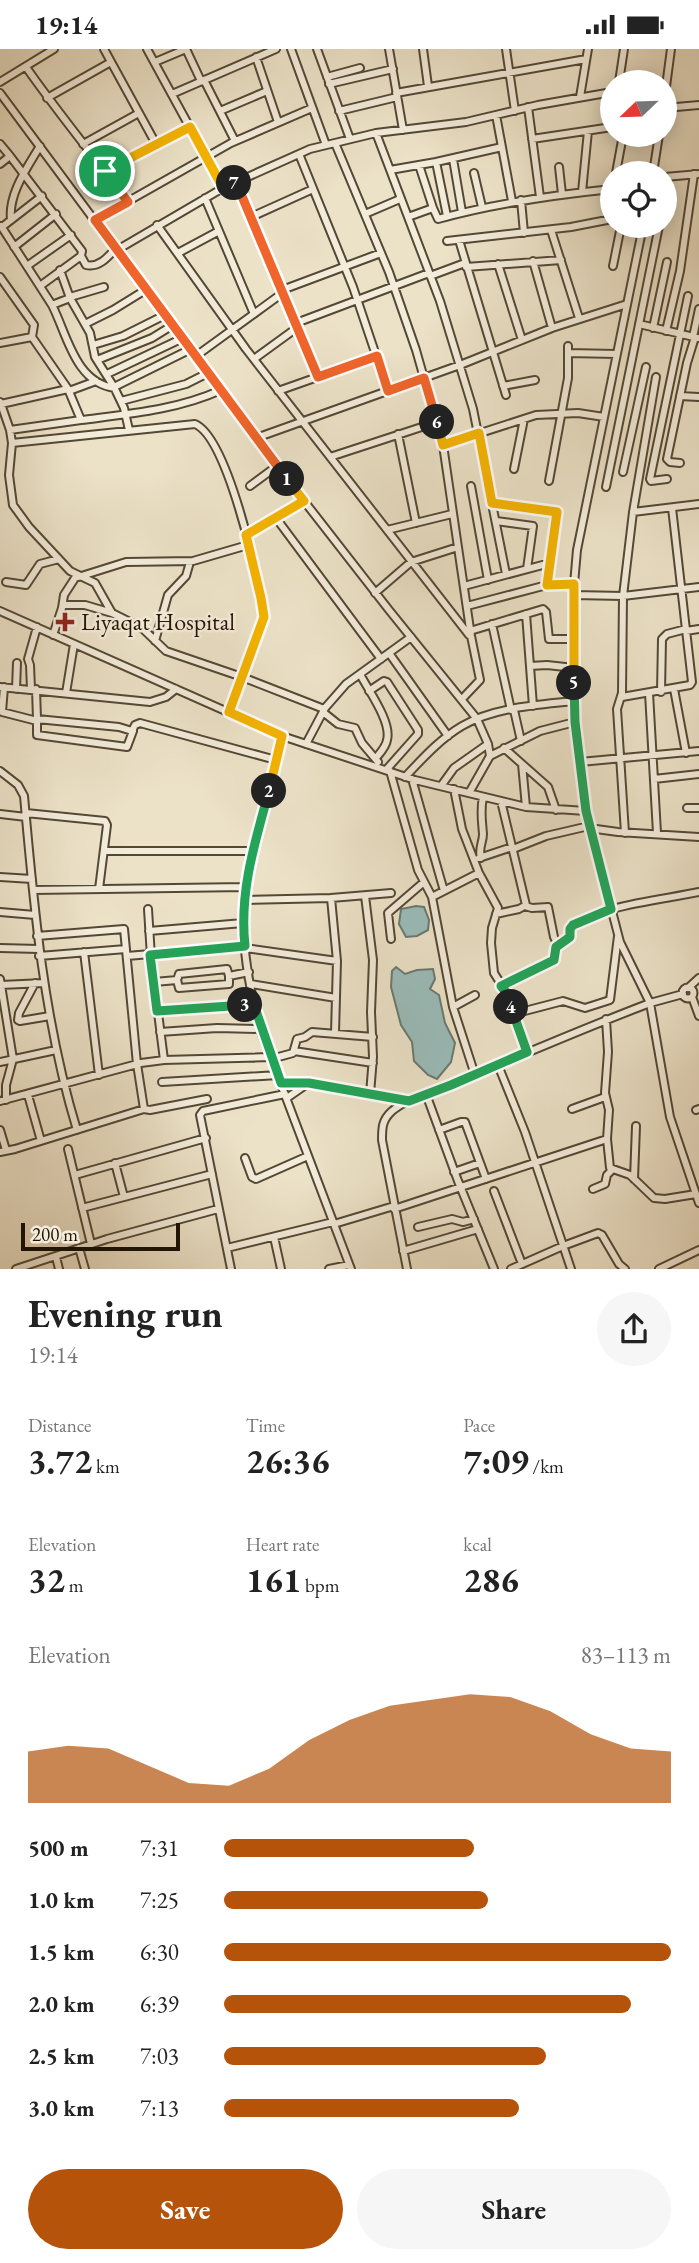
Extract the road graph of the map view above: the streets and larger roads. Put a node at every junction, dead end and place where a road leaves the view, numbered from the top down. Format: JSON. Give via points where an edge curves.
{"nodes":[{"id":1,"x":54,"y":49,"type":"edge"},
{"id":2,"x":104,"y":49,"type":"edge"},
{"id":3,"x":147,"y":49,"type":"edge"},
{"id":4,"x":186,"y":49,"type":"edge"},
{"id":5,"x":276,"y":49,"type":"edge"},
{"id":6,"x":291,"y":49,"type":"edge"},
{"id":7,"x":317,"y":49,"type":"edge"},
{"id":8,"x":390,"y":49,"type":"edge"},
{"id":9,"x":432,"y":49,"type":"edge"},
{"id":10,"x":506,"y":49,"type":"edge"},
{"id":11,"x":588,"y":49,"type":"edge"},
{"id":12,"x":624,"y":49,"type":"edge"},
{"id":13,"x":671,"y":49,"type":"edge"},
{"id":14,"x":423,"y":50,"type":"edge"},
{"id":15,"x":256,"y":57,"type":"junction"},
{"id":16,"x":586,"y":59,"type":"junction"},
{"id":17,"x":111,"y":62,"type":"junction"},
{"id":18,"x":155,"y":62,"type":"junction"},
{"id":19,"x":26,"y":67,"type":"junction"},
{"id":20,"x":360,"y":68,"type":"dead end"},
{"id":21,"x":393,"y":69,"type":"junction"},
{"id":22,"x":621,"y":70,"type":"edge"},
{"id":23,"x":668,"y":70,"type":"edge"},
{"id":24,"x":510,"y":72,"type":"junction"},
{"id":25,"x":328,"y":80,"type":"junction"},
{"id":26,"x":202,"y":81,"type":"junction"},
{"id":27,"x":0,"y":82,"type":"edge"},
{"id":28,"x":428,"y":86,"type":"junction"},
{"id":29,"x":267,"y":91,"type":"junction"},
{"id":30,"x":0,"y":93,"type":"edge"},
{"id":31,"x":172,"y":94,"type":"junction"},
{"id":32,"x":600,"y":94,"type":"edge"},
{"id":33,"x":396,"y":95,"type":"junction"},
{"id":34,"x":580,"y":97,"type":"junction"},
{"id":35,"x":47,"y":98,"type":"junction"},
{"id":36,"x":699,"y":105,"type":"edge"},
{"id":37,"x":528,"y":107,"type":"junction"},
{"id":38,"x":677,"y":107,"type":"edge"},
{"id":39,"x":312,"y":108,"type":"junction"},
{"id":40,"x":220,"y":111,"type":"junction"},
{"id":41,"x":339,"y":111,"type":"junction"},
{"id":42,"x":515,"y":111,"type":"junction"},
{"id":43,"x":139,"y":113,"type":"junction"},
{"id":44,"x":496,"y":115,"type":"junction"},
{"id":45,"x":278,"y":122,"type":"junction"},
{"id":46,"x":190,"y":127,"type":"junction"},
{"id":47,"x":600,"y":129,"type":"edge"},
{"id":48,"x":403,"y":130,"type":"junction"},
{"id":49,"x":587,"y":131,"type":"junction"},
{"id":50,"x":376,"y":133,"type":"junction"},
{"id":51,"x":349,"y":139,"type":"junction"},
{"id":52,"x":532,"y":139,"type":"junction"},
{"id":53,"x":236,"y":141,"type":"junction"},
{"id":54,"x":83,"y":143,"type":"junction"},
{"id":55,"x":335,"y":143,"type":"junction"},
{"id":56,"x":0,"y":144,"type":"edge"},
{"id":57,"x":156,"y":144,"type":"junction"},
{"id":58,"x":326,"y":145,"type":"junction"},
{"id":59,"x":40,"y":146,"type":"junction"},
{"id":60,"x":502,"y":147,"type":"junction"},
{"id":61,"x":299,"y":154,"type":"junction"},
{"id":62,"x":10,"y":156,"type":"junction"},
{"id":63,"x":206,"y":157,"type":"junction"},
{"id":64,"x":453,"y":159,"type":"junction"},
{"id":65,"x":436,"y":162,"type":"junction"},
{"id":66,"x":0,"y":164,"type":"edge"},
{"id":67,"x":419,"y":165,"type":"junction"},
{"id":68,"x":559,"y":167,"type":"dead end"},
{"id":69,"x":390,"y":170,"type":"junction"},
{"id":70,"x":105,"y":171,"type":"junction"},
{"id":71,"x":24,"y":173,"type":"junction"},
{"id":72,"x":474,"y":173,"type":"dead end"},
{"id":73,"x":697,"y":174,"type":"edge"},
{"id":74,"x":677,"y":176,"type":"edge"},
{"id":75,"x":236,"y":182,"type":"junction"},
{"id":76,"x":223,"y":188,"type":"junction"},
{"id":77,"x":313,"y":189,"type":"junction"},
{"id":78,"x":600,"y":191,"type":"edge"},
{"id":79,"x":582,"y":192,"type":"junction"},
{"id":80,"x":562,"y":194,"type":"junction"},
{"id":81,"x":42,"y":196,"type":"junction"},
{"id":82,"x":540,"y":197,"type":"junction"},
{"id":83,"x":205,"y":198,"type":"junction"},
{"id":84,"x":400,"y":199,"type":"junction"},
{"id":85,"x":521,"y":200,"type":"junction"},
{"id":86,"x":512,"y":201,"type":"junction"},
{"id":87,"x":128,"y":202,"type":"junction"},
{"id":88,"x":482,"y":207,"type":"junction"},
{"id":89,"x":433,"y":208,"type":"junction"},
{"id":90,"x":463,"y":212,"type":"junction"},
{"id":91,"x":56,"y":214,"type":"junction"},
{"id":92,"x":365,"y":214,"type":"junction"},
{"id":93,"x":251,"y":216,"type":"junction"},
{"id":94,"x":447,"y":216,"type":"junction"},
{"id":95,"x":408,"y":217,"type":"junction"},
{"id":96,"x":95,"y":220,"type":"junction"},
{"id":97,"x":11,"y":221,"type":"junction"},
{"id":98,"x":600,"y":221,"type":"edge"},
{"id":99,"x":157,"y":225,"type":"junction"},
{"id":100,"x":1,"y":226,"type":"edge"},
{"id":101,"x":551,"y":230,"type":"junction"},
{"id":102,"x":219,"y":231,"type":"junction"},
{"id":103,"x":524,"y":233,"type":"junction"},
{"id":104,"x":71,"y":235,"type":"junction"},
{"id":105,"x":619,"y":238,"type":"edge"},
{"id":106,"x":641,"y":238,"type":"edge"},
{"id":107,"x":657,"y":238,"type":"edge"},
{"id":108,"x":459,"y":240,"type":"junction"},
{"id":109,"x":447,"y":241,"type":"dead end"},
{"id":110,"x":14,"y":247,"type":"junction"},
{"id":111,"x":117,"y":249,"type":"junction"},
{"id":112,"x":178,"y":253,"type":"junction"},
{"id":113,"x":382,"y":253,"type":"junction"},
{"id":114,"x":81,"y":256,"type":"junction"},
{"id":115,"x":561,"y":260,"type":"junction"},
{"id":116,"x":533,"y":261,"type":"junction"},
{"id":117,"x":667,"y":262,"type":"dead end"},
{"id":118,"x":498,"y":264,"type":"junction"},
{"id":119,"x":466,"y":265,"type":"junction"},
{"id":120,"x":27,"y":266,"type":"junction"},
{"id":121,"x":613,"y":266,"type":"dead end"},
{"id":122,"x":345,"y":267,"type":"junction"},
{"id":123,"x":60,"y":270,"type":"junction"},
{"id":124,"x":430,"y":274,"type":"junction"},
{"id":125,"x":0,"y":277,"type":"edge"},
{"id":126,"x":40,"y":286,"type":"junction"},
{"id":127,"x":394,"y":286,"type":"junction"},
{"id":128,"x":104,"y":287,"type":"dead end"},
{"id":129,"x":146,"y":289,"type":"junction"},
{"id":130,"x":283,"y":291,"type":"junction"},
{"id":131,"x":688,"y":296,"type":"dead end"},
{"id":132,"x":70,"y":297,"type":"junction"},
{"id":133,"x":358,"y":299,"type":"junction"},
{"id":134,"x":627,"y":304,"type":"junction"},
{"id":135,"x":52,"y":305,"type":"junction"},
{"id":136,"x":699,"y":309,"type":"edge"},
{"id":137,"x":254,"y":314,"type":"junction"},
{"id":138,"x":166,"y":315,"type":"junction"},
{"id":139,"x":579,"y":318,"type":"junction"},
{"id":140,"x":85,"y":324,"type":"junction"},
{"id":141,"x":173,"y":324,"type":"junction"},
{"id":142,"x":639,"y":324,"type":"junction"},
{"id":143,"x":297,"y":325,"type":"junction"},
{"id":144,"x":552,"y":328,"type":"junction"},
{"id":145,"x":653,"y":328,"type":"junction"},
{"id":146,"x":233,"y":330,"type":"junction"},
{"id":147,"x":666,"y":331,"type":"junction"},
{"id":148,"x":679,"y":334,"type":"junction"},
{"id":149,"x":32,"y":337,"type":"junction"},
{"id":150,"x":696,"y":337,"type":"edge"},
{"id":151,"x":183,"y":338,"type":"junction"},
{"id":152,"x":522,"y":340,"type":"junction"},
{"id":153,"x":0,"y":342,"type":"edge"},
{"id":154,"x":93,"y":345,"type":"junction"},
{"id":155,"x":191,"y":349,"type":"junction"},
{"id":156,"x":493,"y":352,"type":"junction"},
{"id":157,"x":617,"y":353,"type":"junction"},
{"id":158,"x":196,"y":356,"type":"junction"},
{"id":159,"x":377,"y":356,"type":"junction"},
{"id":160,"x":254,"y":359,"type":"junction"},
{"id":161,"x":97,"y":360,"type":"junction"},
{"id":162,"x":460,"y":365,"type":"junction"},
{"id":163,"x":646,"y":367,"type":"dead end"},
{"id":164,"x":208,"y":373,"type":"junction"},
{"id":165,"x":107,"y":374,"type":"junction"},
{"id":166,"x":318,"y":377,"type":"junction"},
{"id":167,"x":656,"y":377,"type":"dead end"},
{"id":168,"x":424,"y":378,"type":"junction"},
{"id":169,"x":536,"y":380,"type":"dead end"},
{"id":170,"x":96,"y":381,"type":"junction"},
{"id":171,"x":503,"y":386,"type":"junction"},
{"id":172,"x":115,"y":388,"type":"junction"},
{"id":173,"x":68,"y":390,"type":"junction"},
{"id":174,"x":220,"y":390,"type":"junction"},
{"id":175,"x":278,"y":391,"type":"junction"},
{"id":176,"x":388,"y":391,"type":"junction"},
{"id":177,"x":506,"y":395,"type":"dead end"},
{"id":178,"x":680,"y":396,"type":"junction"},
{"id":179,"x":699,"y":397,"type":"edge"},
{"id":180,"x":121,"y":401,"type":"junction"},
{"id":181,"x":0,"y":403,"type":"edge"},
{"id":182,"x":562,"y":414,"type":"junction"},
{"id":183,"x":126,"y":415,"type":"junction"},
{"id":184,"x":604,"y":417,"type":"junction"},
{"id":185,"x":524,"y":419,"type":"junction"},
{"id":186,"x":81,"y":420,"type":"junction"},
{"id":187,"x":302,"y":421,"type":"junction"},
{"id":188,"x":437,"y":422,"type":"junction"},
{"id":189,"x":620,"y":422,"type":"junction"},
{"id":190,"x":634,"y":425,"type":"junction"},
{"id":191,"x":10,"y":430,"type":"junction"},
{"id":192,"x":129,"y":430,"type":"junction"},
{"id":193,"x":479,"y":433,"type":"junction"},
{"id":194,"x":398,"y":434,"type":"junction"},
{"id":195,"x":256,"y":438,"type":"junction"},
{"id":196,"x":12,"y":443,"type":"junction"},
{"id":197,"x":443,"y":445,"type":"junction"},
{"id":198,"x":330,"y":457,"type":"junction"},
{"id":199,"x":0,"y":458,"type":"edge"},
{"id":200,"x":11,"y":458,"type":"junction"},
{"id":201,"x":680,"y":463,"type":"dead end"},
{"id":202,"x":277,"y":466,"type":"junction"},
{"id":203,"x":514,"y":469,"type":"dead end"},
{"id":204,"x":623,"y":472,"type":"dead end"},
{"id":205,"x":667,"y":479,"type":"dead end"},
{"id":206,"x":549,"y":481,"type":"dead end"},
{"id":207,"x":471,"y":486,"type":"dead end"},
{"id":208,"x":250,"y":487,"type":"dead end"},
{"id":209,"x":606,"y":487,"type":"dead end"},
{"id":210,"x":304,"y":501,"type":"junction"},
{"id":211,"x":492,"y":503,"type":"junction"},
{"id":212,"x":699,"y":504,"type":"edge"},
{"id":213,"x":672,"y":508,"type":"junction"},
{"id":214,"x":633,"y":512,"type":"junction"},
{"id":215,"x":452,"y":514,"type":"junction"},
{"id":216,"x":276,"y":518,"type":"junction"},
{"id":217,"x":496,"y":521,"type":"junction"},
{"id":218,"x":416,"y":523,"type":"junction"},
{"id":219,"x":387,"y":530,"type":"junction"},
{"id":220,"x":246,"y":535,"type":"junction"},
{"id":221,"x":248,"y":544,"type":"junction"},
{"id":222,"x":458,"y":547,"type":"junction"},
{"id":223,"x":59,"y":559,"type":"junction"},
{"id":224,"x":190,"y":562,"type":"junction"},
{"id":225,"x":411,"y":562,"type":"junction"},
{"id":226,"x":550,"y":563,"type":"junction"},
{"id":227,"x":527,"y":569,"type":"junction"},
{"id":228,"x":506,"y":575,"type":"junction"},
{"id":229,"x":80,"y":576,"type":"junction"},
{"id":230,"x":488,"y":580,"type":"junction"},
{"id":231,"x":6,"y":582,"type":"dead end"},
{"id":232,"x":574,"y":584,"type":"junction"},
{"id":233,"x":547,"y":585,"type":"junction"},
{"id":234,"x":464,"y":586,"type":"junction"},
{"id":235,"x":699,"y":587,"type":"edge"},
{"id":236,"x":681,"y":590,"type":"junction"},
{"id":237,"x":375,"y":593,"type":"junction"},
{"id":238,"x":574,"y":595,"type":"junction"},
{"id":239,"x":623,"y":596,"type":"junction"},
{"id":240,"x":63,"y":605,"type":"junction"},
{"id":241,"x":467,"y":606,"type":"junction"},
{"id":242,"x":0,"y":611,"type":"edge"},
{"id":243,"x":112,"y":613,"type":"junction"},
{"id":244,"x":526,"y":614,"type":"junction"},
{"id":245,"x":492,"y":624,"type":"junction"},
{"id":246,"x":37,"y":627,"type":"junction"},
{"id":247,"x":699,"y":629,"type":"edge"},
{"id":248,"x":686,"y":630,"type":"junction"},
{"id":249,"x":470,"y":634,"type":"junction"},
{"id":250,"x":53,"y":635,"type":"junction"},
{"id":251,"x":411,"y":637,"type":"junction"},
{"id":252,"x":573,"y":639,"type":"junction"},
{"id":253,"x":155,"y":641,"type":"junction"},
{"id":254,"x":74,"y":644,"type":"junction"},
{"id":255,"x":389,"y":653,"type":"junction"},
{"id":256,"x":381,"y":659,"type":"junction"},
{"id":257,"x":17,"y":663,"type":"dead end"},
{"id":258,"x":699,"y":664,"type":"edge"},
{"id":259,"x":530,"y":666,"type":"junction"},
{"id":260,"x":690,"y":667,"type":"junction"},
{"id":261,"x":574,"y":668,"type":"junction"},
{"id":262,"x":360,"y":674,"type":"junction"},
{"id":263,"x":242,"y":677,"type":"junction"},
{"id":264,"x":2,"y":687,"type":"edge"},
{"id":265,"x":16,"y":689,"type":"junction"},
{"id":266,"x":33,"y":689,"type":"junction"},
{"id":267,"x":176,"y":689,"type":"junction"},
{"id":268,"x":674,"y":689,"type":"junction"},
{"id":269,"x":369,"y":691,"type":"junction"},
{"id":270,"x":661,"y":692,"type":"junction"},
{"id":271,"x":66,"y":693,"type":"junction"},
{"id":272,"x":649,"y":693,"type":"junction"},
{"id":273,"x":622,"y":697,"type":"junction"},
{"id":274,"x":462,"y":699,"type":"junction"},
{"id":275,"x":574,"y":701,"type":"junction"},
{"id":276,"x":533,"y":706,"type":"junction"},
{"id":277,"x":512,"y":710,"type":"junction"},
{"id":278,"x":324,"y":711,"type":"junction"},
{"id":279,"x":229,"y":712,"type":"junction"},
{"id":280,"x":477,"y":719,"type":"junction"},
{"id":281,"x":37,"y":720,"type":"junction"},
{"id":282,"x":575,"y":722,"type":"junction"},
{"id":283,"x":133,"y":731,"type":"junction"},
{"id":284,"x":282,"y":736,"type":"junction"},
{"id":285,"x":448,"y":736,"type":"junction"},
{"id":286,"x":521,"y":741,"type":"junction"},
{"id":287,"x":306,"y":744,"type":"junction"},
{"id":288,"x":488,"y":744,"type":"junction"},
{"id":289,"x":503,"y":747,"type":"junction"},
{"id":290,"x":699,"y":751,"type":"edge"},
{"id":291,"x":686,"y":753,"type":"junction"},
{"id":292,"x":490,"y":756,"type":"junction"},
{"id":293,"x":653,"y":756,"type":"junction"},
{"id":294,"x":376,"y":758,"type":"junction"},
{"id":295,"x":621,"y":759,"type":"junction"},
{"id":296,"x":276,"y":760,"type":"junction"},
{"id":297,"x":580,"y":762,"type":"junction"},
{"id":298,"x":522,"y":764,"type":"junction"},
{"id":299,"x":386,"y":770,"type":"junction"},
{"id":300,"x":0,"y":771,"type":"edge"},
{"id":301,"x":699,"y":774,"type":"edge"},
{"id":302,"x":409,"y":778,"type":"junction"},
{"id":303,"x":654,"y":779,"type":"junction"},
{"id":304,"x":441,"y":786,"type":"junction"},
{"id":305,"x":454,"y":789,"type":"junction"},
{"id":306,"x":469,"y":793,"type":"junction"},
{"id":307,"x":483,"y":797,"type":"junction"},
{"id":308,"x":501,"y":801,"type":"junction"},
{"id":309,"x":526,"y":807,"type":"junction"},
{"id":310,"x":687,"y":808,"type":"dead end"},
{"id":311,"x":699,"y":808,"type":"edge"},
{"id":312,"x":556,"y":810,"type":"junction"},
{"id":313,"x":586,"y":811,"type":"junction"},
{"id":314,"x":0,"y":814,"type":"edge"},
{"id":315,"x":26,"y":815,"type":"junction"},
{"id":316,"x":589,"y":827,"type":"junction"},
{"id":317,"x":625,"y":833,"type":"junction"},
{"id":318,"x":657,"y":833,"type":"junction"},
{"id":319,"x":699,"y":837,"type":"edge"},
{"id":320,"x":513,"y":848,"type":"junction"},
{"id":321,"x":104,"y":851,"type":"junction"},
{"id":322,"x":253,"y":851,"type":"junction"},
{"id":323,"x":477,"y":859,"type":"junction"},
{"id":324,"x":479,"y":873,"type":"junction"},
{"id":325,"x":0,"y":877,"type":"edge"},
{"id":326,"x":32,"y":879,"type":"junction"},
{"id":327,"x":424,"y":882,"type":"junction"},
{"id":328,"x":245,"y":887,"type":"junction"},
{"id":329,"x":99,"y":889,"type":"junction"},
{"id":330,"x":33,"y":890,"type":"junction"},
{"id":331,"x":444,"y":891,"type":"junction"},
{"id":332,"x":391,"y":893,"type":"dead end"},
{"id":333,"x":699,"y":893,"type":"edge"},
{"id":334,"x":365,"y":896,"type":"junction"},
{"id":335,"x":432,"y":897,"type":"junction"},
{"id":336,"x":331,"y":898,"type":"junction"},
{"id":337,"x":244,"y":900,"type":"junction"},
{"id":338,"x":525,"y":906,"type":"junction"},
{"id":339,"x":148,"y":909,"type":"dead end"},
{"id":340,"x":611,"y":909,"type":"junction"},
{"id":341,"x":0,"y":912,"type":"edge"},
{"id":342,"x":496,"y":914,"type":"junction"},
{"id":343,"x":35,"y":915,"type":"junction"},
{"id":344,"x":243,"y":923,"type":"junction"},
{"id":345,"x":149,"y":931,"type":"junction"},
{"id":346,"x":618,"y":935,"type":"junction"},
{"id":347,"x":37,"y":936,"type":"junction"},
{"id":348,"x":391,"y":939,"type":"dead end"},
{"id":349,"x":558,"y":945,"type":"junction"},
{"id":350,"x":245,"y":947,"type":"junction"},
{"id":351,"x":0,"y":948,"type":"edge"},
{"id":352,"x":39,"y":952,"type":"junction"},
{"id":353,"x":84,"y":952,"type":"junction"},
{"id":354,"x":127,"y":952,"type":"junction"},
{"id":355,"x":150,"y":955,"type":"junction"},
{"id":356,"x":337,"y":961,"type":"junction"},
{"id":357,"x":249,"y":972,"type":"junction"},
{"id":358,"x":229,"y":976,"type":"junction"},
{"id":359,"x":699,"y":978,"type":"edge"},
{"id":360,"x":0,"y":979,"type":"edge"},
{"id":361,"x":177,"y":980,"type":"junction"},
{"id":362,"x":154,"y":982,"type":"junction"},
{"id":363,"x":35,"y":983,"type":"junction"},
{"id":364,"x":44,"y":983,"type":"junction"},
{"id":365,"x":251,"y":984,"type":"junction"},
{"id":366,"x":1,"y":985,"type":"edge"},
{"id":367,"x":501,"y":986,"type":"junction"},
{"id":368,"x":685,"y":991,"type":"junction"},
{"id":369,"x":475,"y":995,"type":"dead end"},
{"id":370,"x":336,"y":998,"type":"junction"},
{"id":371,"x":650,"y":1003,"type":"junction"},
{"id":372,"x":254,"y":1005,"type":"junction"},
{"id":373,"x":453,"y":1007,"type":"junction"},
{"id":374,"x":697,"y":1007,"type":"edge"},
{"id":375,"x":157,"y":1011,"type":"junction"},
{"id":376,"x":513,"y":1014,"type":"junction"},
{"id":377,"x":50,"y":1016,"type":"junction"},
{"id":378,"x":699,"y":1016,"type":"edge"},
{"id":379,"x":606,"y":1020,"type":"junction"},
{"id":380,"x":260,"y":1029,"type":"junction"},
{"id":381,"x":160,"y":1032,"type":"junction"},
{"id":382,"x":335,"y":1033,"type":"junction"},
{"id":383,"x":373,"y":1037,"type":"junction"},
{"id":384,"x":56,"y":1050,"type":"junction"},
{"id":385,"x":294,"y":1051,"type":"junction"},
{"id":386,"x":527,"y":1052,"type":"junction"},
{"id":387,"x":271,"y":1058,"type":"junction"},
{"id":388,"x":13,"y":1059,"type":"junction"},
{"id":389,"x":164,"y":1060,"type":"junction"},
{"id":390,"x":0,"y":1062,"type":"edge"},
{"id":391,"x":373,"y":1063,"type":"junction"},
{"id":392,"x":137,"y":1064,"type":"junction"},
{"id":393,"x":498,"y":1065,"type":"junction"},
{"id":394,"x":99,"y":1075,"type":"junction"},
{"id":395,"x":278,"y":1075,"type":"junction"},
{"id":396,"x":475,"y":1075,"type":"junction"},
{"id":397,"x":162,"y":1082,"type":"dead end"},
{"id":398,"x":281,"y":1083,"type":"junction"},
{"id":399,"x":309,"y":1083,"type":"junction"},
{"id":400,"x":63,"y":1085,"type":"junction"},
{"id":401,"x":370,"y":1094,"type":"junction"},
{"id":402,"x":426,"y":1094,"type":"junction"},
{"id":403,"x":28,"y":1095,"type":"junction"},
{"id":404,"x":286,"y":1096,"type":"junction"},
{"id":405,"x":605,"y":1097,"type":"junction"},
{"id":406,"x":207,"y":1099,"type":"dead end"},
{"id":407,"x":3,"y":1100,"type":"edge"},
{"id":408,"x":409,"y":1101,"type":"junction"},
{"id":409,"x":144,"y":1109,"type":"junction"},
{"id":410,"x":572,"y":1109,"type":"dead end"},
{"id":411,"x":636,"y":1126,"type":"dead end"},
{"id":412,"x":0,"y":1130,"type":"edge"},
{"id":413,"x":439,"y":1130,"type":"junction"},
{"id":414,"x":77,"y":1131,"type":"junction"},
{"id":415,"x":206,"y":1138,"type":"junction"},
{"id":416,"x":607,"y":1139,"type":"junction"},
{"id":417,"x":41,"y":1141,"type":"junction"},
{"id":418,"x":68,"y":1149,"type":"dead end"},
{"id":419,"x":3,"y":1151,"type":"edge"},
{"id":420,"x":308,"y":1156,"type":"junction"},
{"id":421,"x":245,"y":1158,"type":"dead end"},
{"id":422,"x":116,"y":1163,"type":"junction"},
{"id":423,"x":480,"y":1163,"type":"junction"},
{"id":424,"x":535,"y":1164,"type":"junction"},
{"id":425,"x":612,"y":1170,"type":"junction"},
{"id":426,"x":454,"y":1172,"type":"junction"},
{"id":427,"x":212,"y":1174,"type":"junction"},
{"id":428,"x":75,"y":1175,"type":"junction"},
{"id":429,"x":486,"y":1179,"type":"junction"},
{"id":430,"x":634,"y":1179,"type":"junction"},
{"id":431,"x":460,"y":1188,"type":"junction"},
{"id":432,"x":593,"y":1189,"type":"dead end"},
{"id":433,"x":495,"y":1191,"type":"dead end"},
{"id":434,"x":696,"y":1194,"type":"junction"},
{"id":435,"x":124,"y":1197,"type":"junction"},
{"id":436,"x":699,"y":1203,"type":"edge"},
{"id":437,"x":82,"y":1208,"type":"junction"},
{"id":438,"x":394,"y":1208,"type":"junction"},
{"id":439,"x":218,"y":1209,"type":"junction"},
{"id":440,"x":474,"y":1219,"type":"junction"},
{"id":441,"x":334,"y":1223,"type":"junction"},
{"id":442,"x":418,"y":1227,"type":"dead end"},
{"id":443,"x":478,"y":1229,"type":"junction"},
{"id":444,"x":274,"y":1237,"type":"junction"},
{"id":445,"x":91,"y":1244,"type":"junction"},
{"id":446,"x":563,"y":1246,"type":"junction"},
{"id":447,"x":79,"y":1248,"type":"junction"},
{"id":448,"x":227,"y":1248,"type":"junction"},
{"id":449,"x":699,"y":1250,"type":"edge"},
{"id":450,"x":403,"y":1251,"type":"junction"},
{"id":451,"x":56,"y":1257,"type":"junction"},
{"id":452,"x":522,"y":1264,"type":"junction"},
{"id":453,"x":350,"y":1267,"type":"edge"},
{"id":454,"x":17,"y":1269,"type":"edge"},
{"id":455,"x":59,"y":1269,"type":"edge"},
{"id":456,"x":85,"y":1269,"type":"edge"},
{"id":457,"x":232,"y":1269,"type":"edge"},
{"id":458,"x":281,"y":1269,"type":"edge"},
{"id":459,"x":329,"y":1269,"type":"edge"},
{"id":460,"x":407,"y":1269,"type":"edge"},
{"id":461,"x":494,"y":1269,"type":"edge"},
{"id":462,"x":511,"y":1269,"type":"edge"},
{"id":463,"x":571,"y":1269,"type":"edge"},
{"id":464,"x":625,"y":1269,"type":"edge"},
{"id":465,"x":659,"y":1269,"type":"edge"}],
"edges":[{"from":1,"to":19,"type":"street"},
{"from":2,"to":17,"type":"street"},
{"from":3,"to":18,"type":"street"},
{"from":4,"to":18,"type":"street"},
{"from":4,"to":26,"type":"street"},
{"from":5,"to":15,"type":"street"},
{"from":6,"to":39,"type":"street"},
{"from":7,"to":25,"type":"street"},
{"from":8,"to":21,"type":"street"},
{"from":9,"to":14,"type":"street"},
{"from":10,"to":24,"type":"street"},
{"from":11,"to":16,"type":"street"},
{"from":12,"to":22,"type":"street"},
{"from":13,"to":23,"type":"street"},
{"from":14,"to":28,"type":"street"},
{"from":15,"to":26,"type":"street"},
{"from":15,"to":29,"type":"street"},
{"from":16,"to":24,"type":"street"},
{"from":16,"to":34,"type":"street"},
{"from":17,"to":35,"type":"street"},
{"from":17,"to":43,"type":"street"},
{"from":18,"to":31,"type":"street"},
{"from":19,"to":27,"type":"street"},
{"from":19,"to":35,"type":"street"},
{"from":20,"to":25,"type":"street"},
{"from":21,"to":25,"type":"street"},
{"from":21,"to":33,"type":"street"},
{"from":24,"to":28,"type":"street"},
{"from":24,"to":42,"type":"street"},
{"from":25,"to":41,"type":"street"},
{"from":26,"to":31,"type":"street"},
{"from":26,"to":40,"type":"street"},
{"from":28,"to":33,"type":"street"},
{"from":29,"to":40,"type":"street"},
{"from":29,"to":45,"type":"street"},
{"from":30,"to":59,"type":"street"},
{"from":31,"to":46,"type":"street"},
{"from":32,"to":34,"type":"street"},
{"from":33,"to":41,"type":"street"},
{"from":33,"to":48,"type":"street"},
{"from":34,"to":37,"type":"street"},
{"from":35,"to":54,"type":"street"},
{"from":36,"to":38,"type":"street"},
{"from":37,"to":42,"type":"street"},
{"from":37,"to":52,"type":"street"},
{"from":39,"to":45,"type":"street"},
{"from":39,"to":58,"type":"street"},
{"from":40,"to":53,"type":"street"},
{"from":41,"to":51,"type":"street"},
{"from":42,"to":44,"type":"street"},
{"from":43,"to":54,"type":"street"},
{"from":43,"to":57,"type":"street"},
{"from":44,"to":48,"type":"street"},
{"from":44,"to":60,"type":"street"},
{"from":45,"to":53,"type":"street"},
{"from":46,"to":57,"type":"street"},
{"from":46,"to":63,"type":"street"},
{"from":47,"to":49,"type":"street"},
{"from":48,"to":50,"type":"street"},
{"from":49,"to":52,"type":"street"},
{"from":49,"to":79,"type":"street"},
{"from":50,"to":51,"type":"street"},
{"from":50,"to":69,"type":"street"},
{"from":51,"to":55,"type":"street"},
{"from":52,"to":82,"type":"street"},
{"from":53,"to":63,"type":"street"},
{"from":54,"to":70,"type":"street"},
{"from":55,"to":58,"type":"street"},
{"from":55,"to":92,"type":"street"},
{"from":56,"to":62,"type":"street"},
{"from":57,"to":70,"type":"street"},
{"from":58,"to":61,"type":"street"},
{"from":59,"to":71,"type":"street"},
{"from":59,"to":96,"type":"street"},
{"from":60,"to":64,"type":"street"},
{"from":60,"to":86,"type":"street"},
{"from":61,"to":75,"type":"street"},
{"from":61,"to":77,"type":"street"},
{"from":62,"to":66,"type":"street"},
{"from":62,"to":71,"type":"street"},
{"from":63,"to":76,"type":"street"},
{"from":63,"to":87,"type":"street"},
{"from":64,"to":65,"type":"street"},
{"from":64,"to":90,"type":"street"},
{"from":65,"to":67,"type":"street"},
{"from":65,"to":94,"type":"street"},
{"from":67,"to":69,"type":"street"},
{"from":67,"to":89,"type":"street"},
{"from":68,"to":80,"type":"street"},
{"from":69,"to":84,"type":"street"},
{"from":70,"to":87,"type":"street"},
{"from":71,"to":81,"type":"street"},
{"from":71,"to":97,"type":"street","via":[[10,205]]},
{"from":72,"to":88,"type":"street"},
{"from":73,"to":74,"type":"street"},
{"from":73,"to":147,"type":"street"},
{"from":75,"to":76,"type":"street"},
{"from":75,"to":93,"type":"street"},
{"from":76,"to":83,"type":"street"},
{"from":77,"to":93,"type":"street"},
{"from":77,"to":122,"type":"street"},
{"from":78,"to":79,"type":"street"},
{"from":79,"to":80,"type":"street"},
{"from":80,"to":82,"type":"street"},
{"from":81,"to":91,"type":"street"},
{"from":81,"to":97,"type":"street"},
{"from":82,"to":85,"type":"street"},
{"from":83,"to":99,"type":"street"},
{"from":83,"to":102,"type":"street"},
{"from":84,"to":92,"type":"street"},
{"from":84,"to":95,"type":"street"},
{"from":85,"to":86,"type":"street"},
{"from":85,"to":103,"type":"street"},
{"from":86,"to":88,"type":"street"},
{"from":87,"to":96,"type":"street"},
{"from":88,"to":90,"type":"street"},
{"from":89,"to":94,"type":"street","via":[[438,219]]},
{"from":89,"to":95,"type":"street"},
{"from":90,"to":94,"type":"street"},
{"from":91,"to":104,"type":"street"},
{"from":91,"to":110,"type":"street"},
{"from":92,"to":113,"type":"street"},
{"from":93,"to":130,"type":"street"},
{"from":95,"to":124,"type":"street"},
{"from":96,"to":111,"type":"street"},
{"from":97,"to":100,"type":"street"},
{"from":98,"to":101,"type":"street"},
{"from":99,"to":111,"type":"street"},
{"from":99,"to":112,"type":"street"},
{"from":100,"to":110,"type":"street"},
{"from":101,"to":103,"type":"street"},
{"from":101,"to":115,"type":"street"},
{"from":102,"to":112,"type":"street"},
{"from":102,"to":137,"type":"street"},
{"from":103,"to":108,"type":"street"},
{"from":104,"to":114,"type":"street"},
{"from":104,"to":120,"type":"street"},
{"from":105,"to":121,"type":"street"},
{"from":106,"to":134,"type":"street"},
{"from":107,"to":142,"type":"street"},
{"from":108,"to":109,"type":"street"},
{"from":108,"to":119,"type":"street"},
{"from":110,"to":120,"type":"street"},
{"from":111,"to":114,"type":"street","via":[[92,266]]},
{"from":111,"to":129,"type":"street"},
{"from":112,"to":146,"type":"street"},
{"from":113,"to":122,"type":"street"},
{"from":113,"to":127,"type":"street"},
{"from":114,"to":123,"type":"street"},
{"from":115,"to":116,"type":"street"},
{"from":115,"to":139,"type":"street"},
{"from":116,"to":118,"type":"street"},
{"from":116,"to":144,"type":"street"},
{"from":117,"to":145,"type":"street"},
{"from":118,"to":119,"type":"street"},
{"from":118,"to":152,"type":"street"},
{"from":119,"to":124,"type":"street"},
{"from":119,"to":156,"type":"street"},
{"from":120,"to":126,"type":"street"},
{"from":122,"to":130,"type":"street"},
{"from":122,"to":133,"type":"street"},
{"from":123,"to":126,"type":"street"},
{"from":123,"to":132,"type":"street"},
{"from":124,"to":127,"type":"street"},
{"from":124,"to":162,"type":"street"},
{"from":125,"to":149,"type":"street","via":[[34,325]]},
{"from":126,"to":135,"type":"street"},
{"from":127,"to":133,"type":"street"},
{"from":127,"to":168,"type":"street"},
{"from":128,"to":132,"type":"street"},
{"from":129,"to":138,"type":"street"},
{"from":129,"to":140,"type":"street"},
{"from":130,"to":137,"type":"street"},
{"from":130,"to":143,"type":"street"},
{"from":131,"to":148,"type":"street"},
{"from":132,"to":135,"type":"street"},
{"from":132,"to":140,"type":"street"},
{"from":133,"to":143,"type":"street"},
{"from":133,"to":159,"type":"street"},
{"from":134,"to":139,"type":"street"},
{"from":134,"to":157,"type":"street"},
{"from":135,"to":170,"type":"street","via":[[65,339],[85,372]]},
{"from":136,"to":150,"type":"street"},
{"from":137,"to":146,"type":"street"},
{"from":138,"to":141,"type":"street"},
{"from":138,"to":154,"type":"street"},
{"from":139,"to":144,"type":"street"},
{"from":140,"to":154,"type":"street"},
{"from":141,"to":151,"type":"street"},
{"from":141,"to":161,"type":"street","via":[[152,338]]},
{"from":142,"to":145,"type":"street"},
{"from":142,"to":189,"type":"street"},
{"from":143,"to":160,"type":"street"},
{"from":143,"to":166,"type":"street"},
{"from":144,"to":152,"type":"street"},
{"from":145,"to":147,"type":"street"},
{"from":146,"to":158,"type":"street"},
{"from":146,"to":160,"type":"street"},
{"from":147,"to":148,"type":"street"},
{"from":148,"to":150,"type":"street"},
{"from":148,"to":205,"type":"street","via":[[650,479]]},
{"from":149,"to":153,"type":"street"},
{"from":149,"to":173,"type":"street"},
{"from":150,"to":178,"type":"street"},
{"from":151,"to":155,"type":"street"},
{"from":151,"to":165,"type":"street"},
{"from":152,"to":156,"type":"street"},
{"from":154,"to":161,"type":"street"},
{"from":155,"to":158,"type":"street"},
{"from":155,"to":172,"type":"street"},
{"from":156,"to":162,"type":"street"},
{"from":156,"to":171,"type":"street"},
{"from":157,"to":182,"type":"street","via":[[568,349]]},
{"from":157,"to":184,"type":"street"},
{"from":158,"to":164,"type":"street"},
{"from":159,"to":166,"type":"street"},
{"from":159,"to":176,"type":"street"},
{"from":160,"to":175,"type":"street"},
{"from":161,"to":165,"type":"street"},
{"from":162,"to":168,"type":"street"},
{"from":162,"to":193,"type":"street"},
{"from":163,"to":190,"type":"street"},
{"from":164,"to":174,"type":"street"},
{"from":164,"to":180,"type":"street","via":[[187,384]]},
{"from":165,"to":172,"type":"street"},
{"from":166,"to":175,"type":"street"},
{"from":167,"to":214,"type":"street"},
{"from":168,"to":176,"type":"street"},
{"from":168,"to":188,"type":"street"},
{"from":169,"to":171,"type":"street"},
{"from":170,"to":172,"type":"street"},
{"from":170,"to":173,"type":"street"},
{"from":171,"to":177,"type":"street"},
{"from":172,"to":180,"type":"street"},
{"from":173,"to":181,"type":"street"},
{"from":173,"to":186,"type":"street"},
{"from":174,"to":183,"type":"street","via":[[179,405]]},
{"from":174,"to":195,"type":"street"},
{"from":175,"to":187,"type":"street"},
{"from":176,"to":187,"type":"street"},
{"from":178,"to":179,"type":"street"},
{"from":178,"to":201,"type":"street","via":[[667,459]]},
{"from":180,"to":183,"type":"street"},
{"from":181,"to":191,"type":"street"},
{"from":182,"to":184,"type":"street"},
{"from":182,"to":185,"type":"street"},
{"from":182,"to":206,"type":"street"},
{"from":183,"to":186,"type":"street"},
{"from":183,"to":192,"type":"street"},
{"from":184,"to":232,"type":"street"},
{"from":185,"to":193,"type":"street"},
{"from":185,"to":203,"type":"street"},
{"from":186,"to":191,"type":"street"},
{"from":187,"to":195,"type":"street"},
{"from":187,"to":198,"type":"street"},
{"from":188,"to":194,"type":"street"},
{"from":188,"to":197,"type":"street"},
{"from":189,"to":190,"type":"street"},
{"from":189,"to":209,"type":"street"},
{"from":190,"to":204,"type":"street"},
{"from":191,"to":196,"type":"street"},
{"from":192,"to":196,"type":"street"},
{"from":192,"to":220,"type":"street","via":[[195,424],[204,428],[219,451]]},
{"from":193,"to":197,"type":"street"},
{"from":193,"to":211,"type":"street"},
{"from":194,"to":198,"type":"street"},
{"from":194,"to":218,"type":"street"},
{"from":195,"to":202,"type":"street"},
{"from":196,"to":200,"type":"street"},
{"from":197,"to":215,"type":"street"},
{"from":198,"to":219,"type":"street"},
{"from":199,"to":200,"type":"street"},
{"from":200,"to":223,"type":"street","via":[[13,505]]},
{"from":202,"to":208,"type":"street"},
{"from":202,"to":210,"type":"street"},
{"from":207,"to":230,"type":"street"},
{"from":210,"to":216,"type":"street"},
{"from":210,"to":237,"type":"street"},
{"from":211,"to":217,"type":"street"},
{"from":211,"to":226,"type":"street","via":[[557,512]]},
{"from":212,"to":213,"type":"street"},
{"from":213,"to":214,"type":"street"},
{"from":213,"to":236,"type":"street"},
{"from":214,"to":239,"type":"street"},
{"from":215,"to":218,"type":"street"},
{"from":215,"to":222,"type":"street"},
{"from":216,"to":220,"type":"street"},
{"from":216,"to":256,"type":"street"},
{"from":217,"to":227,"type":"street","via":[[533,526]]},
{"from":217,"to":228,"type":"street"},
{"from":218,"to":219,"type":"street"},
{"from":219,"to":225,"type":"street"},
{"from":220,"to":221,"type":"street"},
{"from":221,"to":224,"type":"street"},
{"from":221,"to":263,"type":"street","via":[[264,617]]},
{"from":222,"to":225,"type":"street"},
{"from":222,"to":234,"type":"street"},
{"from":223,"to":229,"type":"street"},
{"from":223,"to":231,"type":"street","via":[[40,564],[26,585]]},
{"from":224,"to":229,"type":"street","via":[[126,562]]},
{"from":224,"to":253,"type":"street","via":[[186,576],[169,595]]},
{"from":225,"to":237,"type":"street"},
{"from":225,"to":249,"type":"street"},
{"from":226,"to":227,"type":"street"},
{"from":226,"to":233,"type":"street"},
{"from":227,"to":228,"type":"street"},
{"from":228,"to":230,"type":"street"},
{"from":229,"to":240,"type":"street","via":[[68,586]]},
{"from":229,"to":243,"type":"street","via":[[94,583]]},
{"from":230,"to":234,"type":"street"},
{"from":232,"to":233,"type":"street"},
{"from":232,"to":238,"type":"street"},
{"from":233,"to":241,"type":"street"},
{"from":234,"to":241,"type":"street"},
{"from":235,"to":236,"type":"street"},
{"from":236,"to":239,"type":"street"},
{"from":236,"to":248,"type":"street"},
{"from":237,"to":251,"type":"street"},
{"from":238,"to":239,"type":"street"},
{"from":238,"to":252,"type":"street"},
{"from":239,"to":273,"type":"street"},
{"from":240,"to":243,"type":"street","via":[[85,605]]},
{"from":240,"to":250,"type":"street"},
{"from":241,"to":249,"type":"street"},
{"from":242,"to":246,"type":"street"},
{"from":243,"to":253,"type":"street","via":[[137,624]]},
{"from":244,"to":245,"type":"street"},
{"from":244,"to":252,"type":"street","via":[[545,610],[549,639]]},
{"from":244,"to":259,"type":"street"},
{"from":245,"to":249,"type":"street"},
{"from":245,"to":277,"type":"street"},
{"from":246,"to":250,"type":"street"},
{"from":246,"to":266,"type":"street","via":[[28,659]]},
{"from":247,"to":248,"type":"street"},
{"from":248,"to":260,"type":"street"},
{"from":248,"to":270,"type":"street","via":[[662,639]]},
{"from":249,"to":274,"type":"street","via":[[480,680]]},
{"from":250,"to":254,"type":"street"},
{"from":251,"to":255,"type":"street"},
{"from":251,"to":274,"type":"street"},
{"from":252,"to":261,"type":"street"},
{"from":253,"to":263,"type":"street","via":[[166,651]]},
{"from":254,"to":267,"type":"street"},
{"from":254,"to":271,"type":"street"},
{"from":255,"to":256,"type":"street"},
{"from":255,"to":285,"type":"street"},
{"from":256,"to":262,"type":"street"},
{"from":257,"to":265,"type":"street"},
{"from":258,"to":260,"type":"street"},
{"from":259,"to":261,"type":"street"},
{"from":259,"to":276,"type":"street"},
{"from":260,"to":268,"type":"street","via":[[691,684]]},
{"from":261,"to":275,"type":"street"},
{"from":262,"to":269,"type":"street"},
{"from":262,"to":278,"type":"street"},
{"from":263,"to":278,"type":"street"},
{"from":263,"to":279,"type":"street"},
{"from":264,"to":265,"type":"street"},
{"from":264,"to":281,"type":"street","via":[[2,712]]},
{"from":265,"to":266,"type":"street"},
{"from":266,"to":271,"type":"street"},
{"from":266,"to":281,"type":"street"},
{"from":267,"to":271,"type":"street","via":[[150,702]]},
{"from":267,"to":279,"type":"street"},
{"from":268,"to":270,"type":"street"},
{"from":268,"to":291,"type":"street"},
{"from":269,"to":294,"type":"street","via":[[388,730],[386,745]]},
{"from":269,"to":299,"type":"street","via":[[387,682],[418,730]]},
{"from":270,"to":272,"type":"street"},
{"from":272,"to":273,"type":"street"},
{"from":272,"to":293,"type":"street"},
{"from":273,"to":295,"type":"street","via":[[617,709]]},
{"from":274,"to":280,"type":"street"},
{"from":275,"to":276,"type":"street"},
{"from":275,"to":282,"type":"street"},
{"from":276,"to":277,"type":"street"},
{"from":277,"to":280,"type":"street"},
{"from":277,"to":286,"type":"street"},
{"from":278,"to":287,"type":"street"},
{"from":278,"to":294,"type":"street","via":[[338,724],[355,728]]},
{"from":279,"to":284,"type":"street"},
{"from":280,"to":285,"type":"street"},
{"from":280,"to":288,"type":"street"},
{"from":281,"to":283,"type":"street"},
{"from":281,"to":283,"type":"street","via":[[37,735],[127,747]]},
{"from":282,"to":286,"type":"street"},
{"from":282,"to":297,"type":"street"},
{"from":283,"to":296,"type":"street","via":[[139,723]]},
{"from":284,"to":287,"type":"street"},
{"from":284,"to":296,"type":"street"},
{"from":285,"to":302,"type":"street"},
{"from":286,"to":289,"type":"street"},
{"from":287,"to":299,"type":"street"},
{"from":288,"to":292,"type":"street"},
{"from":288,"to":304,"type":"street","via":[[454,768]]},
{"from":289,"to":292,"type":"street"},
{"from":289,"to":298,"type":"street"},
{"from":290,"to":291,"type":"street"},
{"from":291,"to":293,"type":"street"},
{"from":292,"to":306,"type":"street"},
{"from":293,"to":295,"type":"street"},
{"from":293,"to":303,"type":"street"},
{"from":294,"to":299,"type":"street"},
{"from":295,"to":297,"type":"street"},
{"from":295,"to":317,"type":"street"},
{"from":296,"to":322,"type":"street"},
{"from":297,"to":313,"type":"street"},
{"from":298,"to":309,"type":"street"},
{"from":298,"to":312,"type":"street","via":[[548,787]]},
{"from":299,"to":302,"type":"street"},
{"from":299,"to":327,"type":"street"},
{"from":300,"to":315,"type":"street","via":[[18,785]]},
{"from":301,"to":303,"type":"street"},
{"from":302,"to":304,"type":"street"},
{"from":302,"to":331,"type":"street"},
{"from":303,"to":318,"type":"street"},
{"from":304,"to":305,"type":"street"},
{"from":305,"to":306,"type":"street"},
{"from":305,"to":323,"type":"street","via":[[462,829]]},
{"from":306,"to":307,"type":"street"},
{"from":307,"to":308,"type":"street"},
{"from":307,"to":323,"type":"street","via":[[483,836]]},
{"from":308,"to":309,"type":"street"},
{"from":308,"to":320,"type":"street"},
{"from":309,"to":312,"type":"street"},
{"from":310,"to":311,"type":"street"},
{"from":312,"to":313,"type":"street"},
{"from":313,"to":316,"type":"street"},
{"from":314,"to":315,"type":"street"},
{"from":315,"to":321,"type":"street","via":[[103,819],[107,825]]},
{"from":315,"to":326,"type":"street"},
{"from":316,"to":317,"type":"street"},
{"from":316,"to":320,"type":"street"},
{"from":316,"to":340,"type":"street"},
{"from":317,"to":318,"type":"street"},
{"from":318,"to":319,"type":"street"},
{"from":320,"to":323,"type":"street"},
{"from":320,"to":338,"type":"street"},
{"from":321,"to":322,"type":"street"},
{"from":321,"to":329,"type":"street"},
{"from":322,"to":328,"type":"street"},
{"from":323,"to":324,"type":"street"},
{"from":324,"to":331,"type":"street"},
{"from":324,"to":342,"type":"street","via":[[496,902]]},
{"from":325,"to":326,"type":"street"},
{"from":326,"to":330,"type":"street"},
{"from":327,"to":335,"type":"street"},
{"from":327,"to":348,"type":"street","via":[[387,913]]},
{"from":328,"to":329,"type":"street"},
{"from":328,"to":337,"type":"street"},
{"from":329,"to":330,"type":"street"},
{"from":330,"to":343,"type":"street"},
{"from":331,"to":335,"type":"street"},
{"from":332,"to":334,"type":"street"},
{"from":333,"to":340,"type":"street"},
{"from":334,"to":336,"type":"street"},
{"from":334,"to":383,"type":"street","via":[[372,945]]},
{"from":335,"to":373,"type":"street"},
{"from":336,"to":337,"type":"street"},
{"from":336,"to":356,"type":"street"},
{"from":337,"to":344,"type":"street"},
{"from":338,"to":342,"type":"street"},
{"from":338,"to":349,"type":"street","via":[[548,907]]},
{"from":339,"to":345,"type":"street"},
{"from":340,"to":346,"type":"street"},
{"from":340,"to":349,"type":"street","via":[[573,925],[570,937]]},
{"from":341,"to":343,"type":"street"},
{"from":342,"to":367,"type":"street","via":[[491,954]]},
{"from":343,"to":347,"type":"street"},
{"from":344,"to":345,"type":"street"},
{"from":344,"to":350,"type":"street"},
{"from":345,"to":355,"type":"street"},
{"from":346,"to":371,"type":"street"},
{"from":346,"to":376,"type":"street","via":[[610,1000],[585,1008],[563,1001]]},
{"from":347,"to":352,"type":"street"},
{"from":347,"to":354,"type":"street","via":[[123,928]]},
{"from":349,"to":367,"type":"street","via":[[554,960]]},
{"from":350,"to":355,"type":"street"},
{"from":350,"to":356,"type":"street"},
{"from":350,"to":357,"type":"street"},
{"from":351,"to":352,"type":"street"},
{"from":352,"to":353,"type":"street"},
{"from":352,"to":364,"type":"street"},
{"from":353,"to":354,"type":"street"},
{"from":353,"to":394,"type":"street"},
{"from":354,"to":355,"type":"street"},
{"from":354,"to":392,"type":"street"},
{"from":355,"to":362,"type":"street"},
{"from":356,"to":370,"type":"street"},
{"from":357,"to":358,"type":"street"},
{"from":357,"to":365,"type":"street"},
{"from":358,"to":361,"type":"street","via":[[227,969],[178,974]]},
{"from":358,"to":361,"type":"street","via":[[229,984],[179,988]]},
{"from":359,"to":368,"type":"street"},
{"from":360,"to":366,"type":"street"},
{"from":361,"to":362,"type":"street"},
{"from":362,"to":375,"type":"street"},
{"from":363,"to":364,"type":"street"},
{"from":363,"to":366,"type":"street"},
{"from":363,"to":377,"type":"street","via":[[18,1020]]},
{"from":364,"to":377,"type":"street"},
{"from":365,"to":370,"type":"street"},
{"from":365,"to":372,"type":"street"},
{"from":366,"to":388,"type":"street"},
{"from":367,"to":376,"type":"street"},
{"from":368,"to":371,"type":"street"},
{"from":368,"to":374,"type":"street","via":[[693,991]]},
{"from":369,"to":373,"type":"street"},
{"from":370,"to":382,"type":"street"},
{"from":371,"to":379,"type":"street"},
{"from":371,"to":434,"type":"street","via":[[670,1117]]},
{"from":372,"to":375,"type":"street"},
{"from":372,"to":380,"type":"street"},
{"from":373,"to":396,"type":"street"},
{"from":374,"to":378,"type":"street"},
{"from":375,"to":381,"type":"street"},
{"from":376,"to":386,"type":"street"},
{"from":377,"to":384,"type":"street"},
{"from":379,"to":386,"type":"street"},
{"from":379,"to":405,"type":"street"},
{"from":380,"to":381,"type":"street"},
{"from":380,"to":387,"type":"street"},
{"from":381,"to":389,"type":"street"},
{"from":382,"to":383,"type":"street"},
{"from":382,"to":385,"type":"street","via":[[311,1032],[297,1039]]},
{"from":383,"to":391,"type":"street"},
{"from":384,"to":388,"type":"street"},
{"from":384,"to":400,"type":"street"},
{"from":385,"to":387,"type":"street"},
{"from":385,"to":391,"type":"street"},
{"from":386,"to":393,"type":"street"},
{"from":387,"to":389,"type":"street"},
{"from":387,"to":395,"type":"street"},
{"from":388,"to":390,"type":"street"},
{"from":388,"to":407,"type":"street"},
{"from":389,"to":392,"type":"street"},
{"from":391,"to":401,"type":"street"},
{"from":392,"to":394,"type":"street"},
{"from":392,"to":409,"type":"street"},
{"from":393,"to":396,"type":"street"},
{"from":393,"to":424,"type":"street"},
{"from":394,"to":400,"type":"street"},
{"from":395,"to":397,"type":"street"},
{"from":395,"to":398,"type":"street"},
{"from":396,"to":402,"type":"street"},
{"from":398,"to":399,"type":"street"},
{"from":398,"to":404,"type":"street"},
{"from":399,"to":401,"type":"street"},
{"from":399,"to":404,"type":"street"},
{"from":400,"to":403,"type":"street"},
{"from":400,"to":414,"type":"street"},
{"from":401,"to":408,"type":"street"},
{"from":402,"to":408,"type":"street"},
{"from":402,"to":413,"type":"street"},
{"from":403,"to":407,"type":"street"},
{"from":403,"to":417,"type":"street"},
{"from":404,"to":415,"type":"street","via":[[202,1112]]},
{"from":404,"to":420,"type":"street"},
{"from":405,"to":410,"type":"street"},
{"from":405,"to":416,"type":"street","via":[[610,1110]]},
{"from":406,"to":409,"type":"street"},
{"from":408,"to":438,"type":"street","via":[[382,1124]]},
{"from":409,"to":414,"type":"street"},
{"from":411,"to":430,"type":"street"},
{"from":412,"to":419,"type":"street"},
{"from":413,"to":423,"type":"street","via":[[465,1122]]},
{"from":413,"to":426,"type":"street"},
{"from":414,"to":417,"type":"street"},
{"from":415,"to":422,"type":"street"},
{"from":415,"to":427,"type":"street"},
{"from":416,"to":424,"type":"street"},
{"from":416,"to":425,"type":"street"},
{"from":417,"to":419,"type":"street"},
{"from":418,"to":428,"type":"street"},
{"from":420,"to":421,"type":"street","via":[[256,1179]]},
{"from":420,"to":441,"type":"street"},
{"from":422,"to":428,"type":"street"},
{"from":422,"to":435,"type":"street"},
{"from":423,"to":426,"type":"street"},
{"from":423,"to":429,"type":"street"},
{"from":424,"to":429,"type":"street"},
{"from":424,"to":446,"type":"street"},
{"from":425,"to":430,"type":"street"},
{"from":425,"to":432,"type":"street","via":[[605,1184]]},
{"from":426,"to":431,"type":"street"},
{"from":427,"to":435,"type":"street"},
{"from":427,"to":439,"type":"street"},
{"from":428,"to":437,"type":"street"},
{"from":429,"to":431,"type":"street"},
{"from":430,"to":434,"type":"street","via":[[654,1198]]},
{"from":431,"to":438,"type":"street"},
{"from":431,"to":440,"type":"street"},
{"from":433,"to":452,"type":"street"},
{"from":434,"to":436,"type":"street"},
{"from":435,"to":437,"type":"street"},
{"from":437,"to":445,"type":"street"},
{"from":438,"to":441,"type":"street"},
{"from":438,"to":450,"type":"street"},
{"from":439,"to":445,"type":"street"},
{"from":439,"to":448,"type":"street"},
{"from":440,"to":442,"type":"street"},
{"from":440,"to":443,"type":"street"},
{"from":441,"to":444,"type":"street"},
{"from":441,"to":453,"type":"street"},
{"from":443,"to":450,"type":"street"},
{"from":443,"to":461,"type":"street"},
{"from":444,"to":448,"type":"street"},
{"from":444,"to":458,"type":"street"},
{"from":445,"to":447,"type":"street"},
{"from":446,"to":452,"type":"street"},
{"from":446,"to":463,"type":"street"},
{"from":446,"to":464,"type":"street","via":[[600,1234]]},
{"from":447,"to":451,"type":"street"},
{"from":447,"to":456,"type":"street"},
{"from":448,"to":457,"type":"street"},
{"from":449,"to":465,"type":"street"},
{"from":450,"to":460,"type":"street"},
{"from":451,"to":454,"type":"street"},
{"from":451,"to":455,"type":"street"},
{"from":452,"to":462,"type":"street"},
{"from":453,"to":459,"type":"street"}]}
